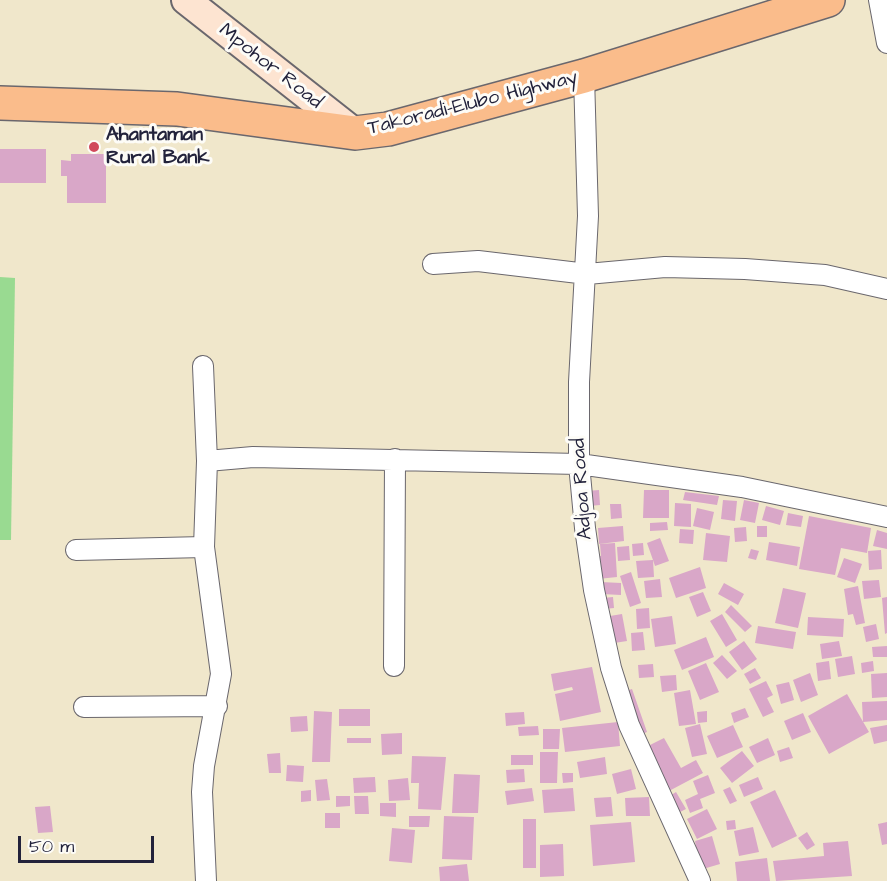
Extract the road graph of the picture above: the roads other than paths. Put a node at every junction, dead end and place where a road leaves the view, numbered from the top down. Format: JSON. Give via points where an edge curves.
{"nodes":[{"id":1,"x":186,"y":0,"type":"edge"},
{"id":2,"x":828,"y":0,"type":"edge"},
{"id":3,"x":879,"y":0,"type":"edge"},
{"id":4,"x":887,"y":43,"type":"edge"},
{"id":5,"x":584,"y":76,"type":"junction"},
{"id":6,"x":0,"y":103,"type":"edge"},
{"id":7,"x":355,"y":133,"type":"junction"},
{"id":8,"x":433,"y":264,"type":"dead end"},
{"id":9,"x":587,"y":274,"type":"junction"},
{"id":10,"x":887,"y":289,"type":"edge"},
{"id":11,"x":203,"y":366,"type":"dead end"},
{"id":12,"x":395,"y":459,"type":"junction"},
{"id":13,"x":207,"y":461,"type":"junction"},
{"id":14,"x":579,"y":464,"type":"junction"},
{"id":15,"x":887,"y":517,"type":"edge"},
{"id":16,"x":204,"y":547,"type":"junction"},
{"id":17,"x":76,"y":550,"type":"dead end"},
{"id":18,"x":394,"y":666,"type":"dead end"},
{"id":19,"x":217,"y":706,"type":"junction"},
{"id":20,"x":84,"y":707,"type":"dead end"},
{"id":21,"x":206,"y":881,"type":"edge"},
{"id":22,"x":700,"y":881,"type":"edge"}],
"edges":[{"from":1,"to":7,"type":"main road","name":"Mpohor Road"},
{"from":2,"to":5,"type":"highway","name":"Takoradi-Elubo Highway"},
{"from":3,"to":4,"type":"street"},
{"from":5,"to":7,"type":"highway","name":"Takoradi-Elubo Highway","via":[[388,129]]},
{"from":5,"to":9,"type":"street","name":"Adjoa Road"},
{"from":6,"to":7,"type":"highway","name":"Takoradi-Elubo Highway","via":[[177,109]]},
{"from":8,"to":9,"type":"street","via":[[478,261]]},
{"from":9,"to":10,"type":"street","via":[[665,267],[745,268],[825,275]]},
{"from":9,"to":14,"type":"street","name":"Adjoa Road","via":[[579,382]]},
{"from":11,"to":13,"type":"street"},
{"from":12,"to":13,"type":"street","via":[[253,457]]},
{"from":12,"to":14,"type":"street"},
{"from":12,"to":18,"type":"street"},
{"from":13,"to":16,"type":"street"},
{"from":14,"to":15,"type":"street","via":[[761,491]]},
{"from":14,"to":22,"type":"street","name":"Adjoa Road","via":[[594,590],[611,668],[629,725]]},
{"from":16,"to":17,"type":"street"},
{"from":16,"to":19,"type":"street","via":[[221,674]]},
{"from":19,"to":20,"type":"street"},
{"from":19,"to":21,"type":"street","via":[[202,792]]}]}
